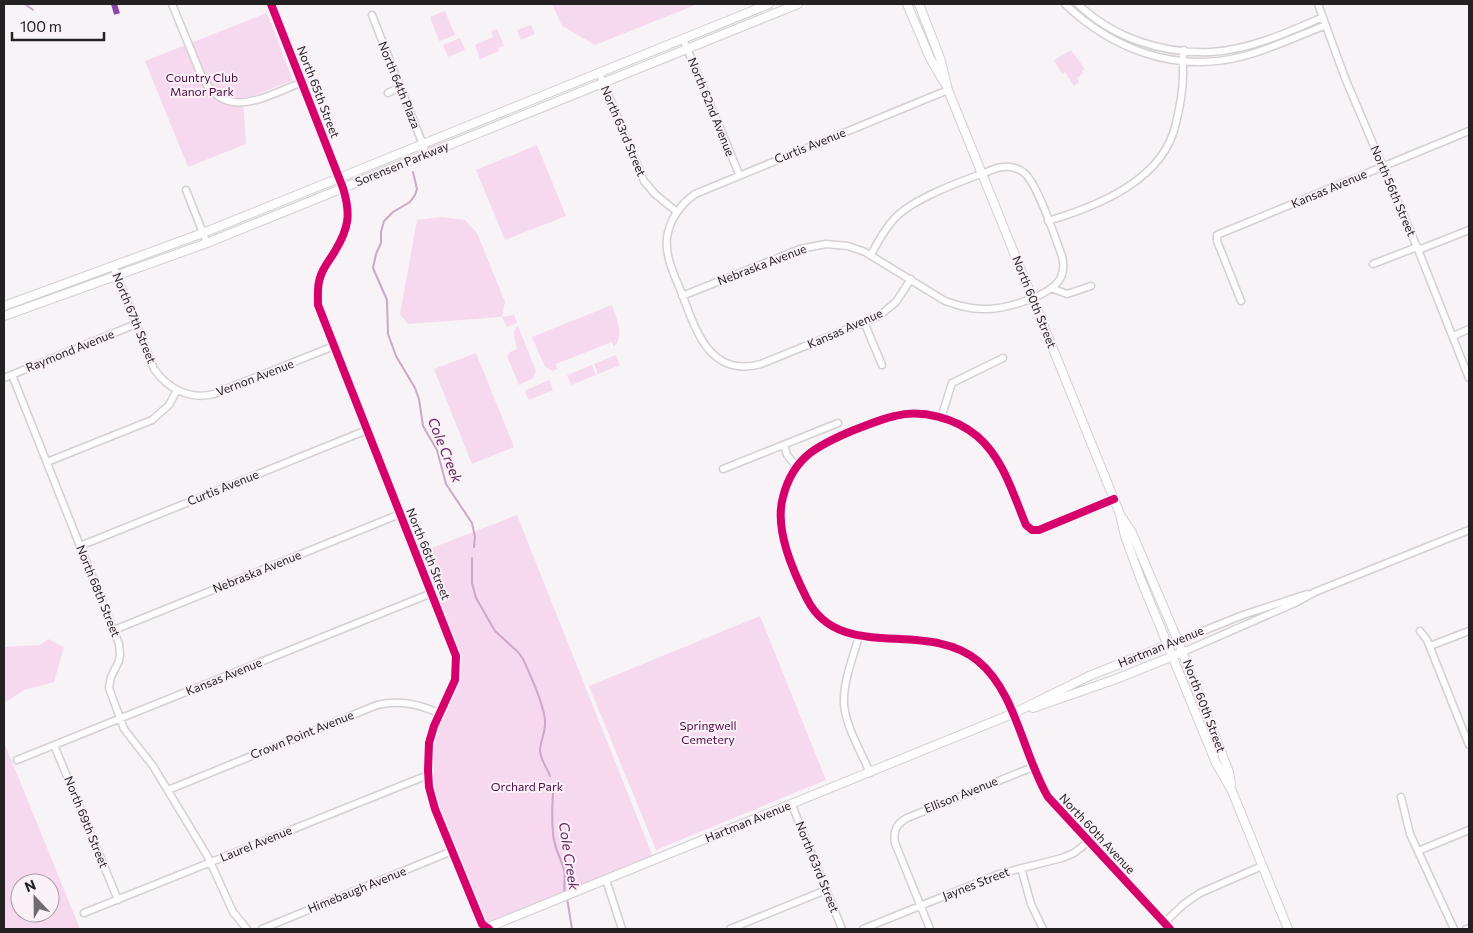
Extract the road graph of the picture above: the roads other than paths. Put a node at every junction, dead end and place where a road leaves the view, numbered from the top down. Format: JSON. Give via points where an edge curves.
{"nodes":[{"id":1,"x":172,"y":4,"type":"edge"},
{"id":2,"x":271,"y":4,"type":"edge"},
{"id":3,"x":769,"y":4,"type":"edge"},
{"id":4,"x":798,"y":4,"type":"edge"},
{"id":5,"x":907,"y":4,"type":"edge"},
{"id":6,"x":919,"y":4,"type":"edge"},
{"id":7,"x":1065,"y":4,"type":"edge"},
{"id":8,"x":1078,"y":4,"type":"edge"},
{"id":9,"x":1318,"y":4,"type":"edge"},
{"id":10,"x":372,"y":15,"type":"dead end"},
{"id":11,"x":1323,"y":17,"type":"junction"},
{"id":12,"x":1326,"y":25,"type":"junction"},
{"id":13,"x":683,"y":39,"type":"junction"},
{"id":14,"x":687,"y":49,"type":"junction"},
{"id":15,"x":1184,"y":50,"type":"junction"},
{"id":16,"x":1182,"y":60,"type":"junction"},
{"id":17,"x":599,"y":73,"type":"junction"},
{"id":18,"x":302,"y":82,"type":"junction"},
{"id":19,"x":604,"y":83,"type":"junction"},
{"id":20,"x":400,"y":87,"type":"junction"},
{"id":21,"x":948,"y":90,"type":"junction"},
{"id":22,"x":388,"y":93,"type":"dead end"},
{"id":23,"x":1469,"y":131,"type":"edge"},
{"id":24,"x":423,"y":144,"type":"junction"},
{"id":25,"x":427,"y":155,"type":"junction"},
{"id":26,"x":1382,"y":167,"type":"junction"},
{"id":27,"x":739,"y":174,"type":"junction"},
{"id":28,"x":983,"y":174,"type":"junction"},
{"id":29,"x":340,"y":178,"type":"junction"},
{"id":30,"x":344,"y":188,"type":"junction"},
{"id":31,"x":186,"y":190,"type":"dead end"},
{"id":32,"x":678,"y":212,"type":"junction"},
{"id":33,"x":1048,"y":221,"type":"junction"},
{"id":34,"x":1469,"y":230,"type":"edge"},
{"id":35,"x":203,"y":233,"type":"junction"},
{"id":36,"x":207,"y":243,"type":"junction"},
{"id":37,"x":1417,"y":247,"type":"junction"},
{"id":38,"x":871,"y":255,"type":"junction"},
{"id":39,"x":1373,"y":264,"type":"dead end"},
{"id":40,"x":113,"y":266,"type":"junction"},
{"id":41,"x":117,"y":276,"type":"junction"},
{"id":42,"x":911,"y":279,"type":"junction"},
{"id":43,"x":1091,"y":286,"type":"dead end"},
{"id":44,"x":1051,"y":288,"type":"junction"},
{"id":45,"x":682,"y":296,"type":"junction"},
{"id":46,"x":1032,"y":297,"type":"junction"},
{"id":47,"x":1241,"y":301,"type":"dead end"},
{"id":48,"x":4,"y":306,"type":"edge"},
{"id":49,"x":4,"y":315,"type":"edge"},
{"id":50,"x":864,"y":322,"type":"junction"},
{"id":51,"x":136,"y":324,"type":"junction"},
{"id":52,"x":1469,"y":329,"type":"edge"},
{"id":53,"x":1452,"y":336,"type":"junction"},
{"id":54,"x":334,"y":346,"type":"junction"},
{"id":55,"x":1003,"y":358,"type":"dead end"},
{"id":56,"x":882,"y":365,"type":"dead end"},
{"id":57,"x":12,"y":375,"type":"junction"},
{"id":58,"x":4,"y":378,"type":"edge"},
{"id":59,"x":1469,"y":378,"type":"edge"},
{"id":60,"x":178,"y":390,"type":"junction"},
{"id":61,"x":941,"y":418,"type":"junction"},
{"id":62,"x":838,"y":423,"type":"dead end"},
{"id":63,"x":367,"y":430,"type":"junction"},
{"id":64,"x":784,"y":445,"type":"junction"},
{"id":65,"x":47,"y":462,"type":"junction"},
{"id":66,"x":796,"y":466,"type":"junction"},
{"id":67,"x":723,"y":470,"type":"dead end"},
{"id":68,"x":1114,"y":499,"type":"junction"},
{"id":69,"x":400,"y":514,"type":"junction"},
{"id":70,"x":1120,"y":514,"type":"junction"},
{"id":71,"x":1469,"y":530,"type":"edge"},
{"id":72,"x":80,"y":546,"type":"junction"},
{"id":73,"x":1315,"y":592,"type":"junction"},
{"id":74,"x":432,"y":593,"type":"junction"},
{"id":75,"x":114,"y":630,"type":"junction"},
{"id":76,"x":1420,"y":631,"type":"dead end"},
{"id":77,"x":1469,"y":631,"type":"edge"},
{"id":78,"x":859,"y":636,"type":"junction"},
{"id":79,"x":1178,"y":641,"type":"junction"},
{"id":80,"x":1167,"y":646,"type":"junction"},
{"id":81,"x":1430,"y":646,"type":"junction"},
{"id":82,"x":1183,"y":652,"type":"junction"},
{"id":83,"x":1171,"y":656,"type":"junction"},
{"id":84,"x":439,"y":713,"type":"junction"},
{"id":85,"x":1012,"y":714,"type":"junction"},
{"id":86,"x":120,"y":719,"type":"junction"},
{"id":87,"x":54,"y":745,"type":"junction"},
{"id":88,"x":1469,"y":745,"type":"edge"},
{"id":89,"x":17,"y":760,"type":"dead end"},
{"id":90,"x":1033,"y":767,"type":"junction"},
{"id":91,"x":870,"y":773,"type":"junction"},
{"id":92,"x":428,"y":775,"type":"junction"},
{"id":93,"x":168,"y":790,"type":"junction"},
{"id":94,"x":1232,"y":791,"type":"junction"},
{"id":95,"x":1401,"y":797,"type":"dead end"},
{"id":96,"x":792,"y":805,"type":"junction"},
{"id":97,"x":1469,"y":830,"type":"edge"},
{"id":98,"x":1088,"y":842,"type":"junction"},
{"id":99,"x":452,"y":851,"type":"junction"},
{"id":100,"x":1418,"y":851,"type":"junction"},
{"id":101,"x":211,"y":862,"type":"junction"},
{"id":102,"x":1262,"y":866,"type":"junction"},
{"id":103,"x":1021,"y":868,"type":"junction"},
{"id":104,"x":606,"y":880,"type":"junction"},
{"id":105,"x":826,"y":890,"type":"junction"},
{"id":106,"x":118,"y":900,"type":"junction"},
{"id":107,"x":920,"y":906,"type":"junction"},
{"id":108,"x":84,"y":913,"type":"dead end"},
{"id":109,"x":1164,"y":923,"type":"junction"},
{"id":110,"x":247,"y":929,"type":"edge"},
{"id":111,"x":262,"y":929,"type":"edge"},
{"id":112,"x":486,"y":929,"type":"edge"},
{"id":113,"x":622,"y":929,"type":"edge"},
{"id":114,"x":730,"y":929,"type":"edge"},
{"id":115,"x":842,"y":929,"type":"edge"},
{"id":116,"x":863,"y":929,"type":"edge"},
{"id":117,"x":930,"y":929,"type":"edge"},
{"id":118,"x":1043,"y":929,"type":"edge"},
{"id":119,"x":1170,"y":929,"type":"edge"},
{"id":120,"x":1288,"y":929,"type":"edge"},
{"id":121,"x":1454,"y":929,"type":"edge"}],
"edges":[{"from":1,"to":18,"type":"street","via":[[202,78],[220,98],[233,103],[248,103]]},
{"from":2,"to":18,"type":"street","name":"North 65th Street"},
{"from":3,"to":13,"type":"main road","name":"Sorensen Parkway"},
{"from":4,"to":14,"type":"main road","name":"Sorensen Parkway"},
{"from":5,"to":21,"type":"main road","name":"North 60th Street"},
{"from":6,"to":21,"type":"main road","name":"North 60th Street","via":[[940,58]]},
{"from":7,"to":16,"type":"street","via":[[1109,38],[1158,57]]},
{"from":8,"to":15,"type":"street","via":[[1118,33],[1143,44]]},
{"from":9,"to":11,"type":"street","name":"North 56th Street"},
{"from":10,"to":20,"type":"street","name":"North 64th Plaza"},
{"from":11,"to":12,"type":"street","name":"North 56th Street"},
{"from":11,"to":15,"type":"street","via":[[1248,45],[1210,52]]},
{"from":12,"to":16,"type":"street","via":[[1239,57],[1198,62]]},
{"from":12,"to":26,"type":"street","name":"North 56th Street"},
{"from":13,"to":14,"type":"street","name":"North 62nd Avenue"},
{"from":13,"to":17,"type":"main road","name":"Sorensen Parkway"},
{"from":14,"to":19,"type":"main road","name":"Sorensen Parkway"},
{"from":14,"to":27,"type":"street","name":"North 62nd Avenue"},
{"from":15,"to":16,"type":"street"},
{"from":16,"to":33,"type":"street","via":[[1176,123],[1169,144],[1156,164],[1121,192]]},
{"from":17,"to":19,"type":"street","name":"North 63rd Street"},
{"from":17,"to":24,"type":"main road","name":"Sorensen Parkway"},
{"from":18,"to":29,"type":"street","name":"North 65th Street"},
{"from":19,"to":25,"type":"main road","name":"Sorensen Parkway"},
{"from":19,"to":32,"type":"street","name":"North 63rd Street","via":[[644,181]]},
{"from":20,"to":22,"type":"street"},
{"from":20,"to":24,"type":"street","name":"North 64th Plaza"},
{"from":21,"to":27,"type":"street","name":"Curtis Avenue"},
{"from":21,"to":28,"type":"main road","name":"North 60th Street"},
{"from":23,"to":26,"type":"street","name":"Kansas Avenue"},
{"from":24,"to":25,"type":"street","name":"North 64th Plaza"},
{"from":24,"to":29,"type":"main road","name":"Sorensen Parkway"},
{"from":25,"to":30,"type":"main road","name":"Sorensen Parkway"},
{"from":26,"to":37,"type":"street","name":"North 56th Street"},
{"from":26,"to":47,"type":"street","name":"Kansas Avenue","via":[[1216,235]]},
{"from":27,"to":32,"type":"street","name":"Curtis Avenue","via":[[695,194]]},
{"from":28,"to":33,"type":"street","via":[[1009,166],[1024,172],[1033,184]]},
{"from":28,"to":38,"type":"street","via":[[923,198],[907,208],[886,228]]},
{"from":28,"to":46,"type":"main road","name":"North 60th Street"},
{"from":29,"to":30,"type":"street","name":"North 65th Street"},
{"from":29,"to":35,"type":"main road","name":"Sorensen Parkway"},
{"from":30,"to":36,"type":"main road","name":"Sorensen Parkway"},
{"from":30,"to":54,"type":"street","name":"North 66th Street","via":[[349,210],[346,229],[319,282],[318,305]]},
{"from":31,"to":35,"type":"street"},
{"from":32,"to":45,"type":"street","via":[[669,229],[666,247]]},
{"from":33,"to":44,"type":"street","via":[[1064,268],[1061,278]]},
{"from":34,"to":37,"type":"street","via":[[1421,249]]},
{"from":35,"to":36,"type":"street"},
{"from":35,"to":40,"type":"main road","name":"Sorensen Parkway"},
{"from":36,"to":41,"type":"main road","name":"Sorensen Parkway"},
{"from":37,"to":39,"type":"street"},
{"from":37,"to":53,"type":"street","name":"North 56th Street"},
{"from":38,"to":42,"type":"street","name":"Nebraska Avenue"},
{"from":38,"to":45,"type":"street","name":"Nebraska Avenue","via":[[841,245],[810,246]]},
{"from":40,"to":41,"type":"street","name":"North 67th Street"},
{"from":40,"to":48,"type":"main road","name":"Sorensen Parkway"},
{"from":41,"to":49,"type":"main road","name":"Sorensen Parkway"},
{"from":41,"to":51,"type":"street","name":"North 67th Street"},
{"from":42,"to":46,"type":"street","via":[[945,300],[970,308],[1000,308]]},
{"from":42,"to":50,"type":"street","name":"Kansas Avenue","via":[[890,307]]},
{"from":43,"to":44,"type":"street","via":[[1067,294]]},
{"from":44,"to":46,"type":"street"},
{"from":45,"to":50,"type":"street","name":"Kansas Avenue","via":[[702,342],[715,356],[744,367],[761,364]]},
{"from":46,"to":68,"type":"main road","name":"North 60th Street"},
{"from":50,"to":56,"type":"street"},
{"from":51,"to":57,"type":"street","name":"Raymond Avenue"},
{"from":51,"to":60,"type":"street","name":"North 67th Street","via":[[154,370],[164,382]]},
{"from":52,"to":53,"type":"street"},
{"from":53,"to":59,"type":"street","name":"North 56th Street"},
{"from":54,"to":60,"type":"street","name":"Vernon Avenue","via":[[214,394],[196,396]]},
{"from":54,"to":63,"type":"street","name":"North 66th Street"},
{"from":55,"to":61,"type":"street","via":[[952,383]]},
{"from":57,"to":58,"type":"street","name":"Raymond Avenue"},
{"from":57,"to":65,"type":"street","name":"North 68th Street"},
{"from":60,"to":65,"type":"street","via":[[169,405],[152,420]]},
{"from":61,"to":66,"type":"street","via":[[907,414],[879,420],[823,443]]},
{"from":61,"to":68,"type":"street","via":[[970,431],[987,446],[1004,472],[1026,525],[1032,530]]},
{"from":62,"to":64,"type":"street"},
{"from":63,"to":69,"type":"street","name":"North 66th Street"},
{"from":63,"to":72,"type":"street","name":"Curtis Avenue"},
{"from":64,"to":66,"type":"street"},
{"from":64,"to":67,"type":"street"},
{"from":65,"to":72,"type":"street","name":"North 68th Street"},
{"from":66,"to":78,"type":"street","name":"North 60th Avenue","via":[[781,506],[781,528],[786,546],[816,613],[832,626]]},
{"from":68,"to":70,"type":"main road","name":"North 60th Street"},
{"from":69,"to":74,"type":"street","name":"North 66th Street"},
{"from":69,"to":75,"type":"street","name":"Nebraska Avenue"},
{"from":70,"to":79,"type":"main road","name":"North 60th Street","via":[[1132,533]]},
{"from":70,"to":80,"type":"main road","name":"North 60th Street","via":[[1125,536]]},
{"from":71,"to":73,"type":"street","name":"Hartman Avenue"},
{"from":72,"to":75,"type":"street","name":"North 68th Street"},
{"from":73,"to":79,"type":"street","name":"Hartman Avenue","via":[[1293,597]]},
{"from":73,"to":82,"type":"street","name":"Hartman Avenue"},
{"from":74,"to":84,"type":"street","name":"North 66th Street","via":[[454,649],[457,668],[453,687]]},
{"from":74,"to":86,"type":"street","name":"Kansas Avenue"},
{"from":75,"to":86,"type":"street","name":"North 68th Street","via":[[120,654],[109,688]]},
{"from":76,"to":81,"type":"street"},
{"from":77,"to":81,"type":"street"},
{"from":78,"to":85,"type":"street","name":"North 60th Avenue","via":[[932,641],[962,650],[992,676]]},
{"from":78,"to":91,"type":"street","via":[[846,680],[844,702],[850,728]]},
{"from":79,"to":80,"type":"main road","name":"Hartman Avenue"},
{"from":79,"to":82,"type":"main road","name":"North 60th Street"},
{"from":80,"to":83,"type":"main road","name":"North 60th Street"},
{"from":80,"to":85,"type":"main road","name":"Hartman Avenue","via":[[1089,676]]},
{"from":81,"to":88,"type":"street"},
{"from":82,"to":83,"type":"main road","name":"Hartman Avenue"},
{"from":82,"to":94,"type":"main road","name":"North 60th Street","via":[[1229,772]]},
{"from":83,"to":85,"type":"main road","name":"Hartman Avenue","via":[[1057,701]]},
{"from":83,"to":94,"type":"main road","name":"North 60th Street","via":[[1216,763]]},
{"from":84,"to":92,"type":"street","name":"North 66th Street","via":[[429,743]]},
{"from":84,"to":93,"type":"street","name":"Crown Point Avenue","via":[[408,702],[377,705]]},
{"from":85,"to":90,"type":"street","name":"North 60th Avenue"},
{"from":85,"to":91,"type":"main road","name":"Hartman Avenue"},
{"from":86,"to":87,"type":"street","name":"Kansas Avenue"},
{"from":86,"to":93,"type":"street","name":"North 68th Street"},
{"from":87,"to":89,"type":"street","name":"Kansas Avenue"},
{"from":87,"to":106,"type":"street","name":"North 69th Street"},
{"from":90,"to":98,"type":"street","name":"North 60th Avenue","via":[[1048,797]]},
{"from":90,"to":107,"type":"street","name":"Ellison Avenue","via":[[898,824],[895,843]]},
{"from":91,"to":96,"type":"main road","name":"Hartman Avenue"},
{"from":92,"to":99,"type":"street","name":"North 66th Street","via":[[435,809]]},
{"from":92,"to":101,"type":"street","name":"Laurel Avenue"},
{"from":93,"to":101,"type":"street","name":"North 68th Street"},
{"from":94,"to":102,"type":"main road","name":"North 60th Street"},
{"from":95,"to":100,"type":"street","via":[[1410,834]]},
{"from":96,"to":104,"type":"main road","name":"Hartman Avenue"},
{"from":96,"to":105,"type":"street","name":"North 63rd Street"},
{"from":97,"to":100,"type":"street"},
{"from":98,"to":103,"type":"street","name":"Jaynes Street","via":[[1062,858]]},
{"from":98,"to":109,"type":"street","name":"North 60th Avenue"},
{"from":99,"to":111,"type":"street","name":"Himebaugh Avenue"},
{"from":99,"to":112,"type":"street","name":"North 66th Street"},
{"from":100,"to":121,"type":"street"},
{"from":101,"to":106,"type":"street","name":"Laurel Avenue"},
{"from":101,"to":110,"type":"street","name":"North 68th Street","via":[[230,908]]},
{"from":102,"to":109,"type":"street","via":[[1200,893]]},
{"from":102,"to":120,"type":"main road","name":"North 60th Street"},
{"from":103,"to":107,"type":"street","name":"Jaynes Street"},
{"from":103,"to":118,"type":"street","via":[[1031,904]]},
{"from":104,"to":112,"type":"main road","name":"Hartman Avenue"},
{"from":104,"to":113,"type":"street"},
{"from":105,"to":114,"type":"street"},
{"from":105,"to":115,"type":"street","name":"North 63rd Street"},
{"from":106,"to":108,"type":"street","name":"Laurel Avenue"},
{"from":107,"to":116,"type":"street","name":"Jaynes Street"},
{"from":107,"to":117,"type":"street"},
{"from":109,"to":119,"type":"street","name":"North 60th Avenue"}]}
